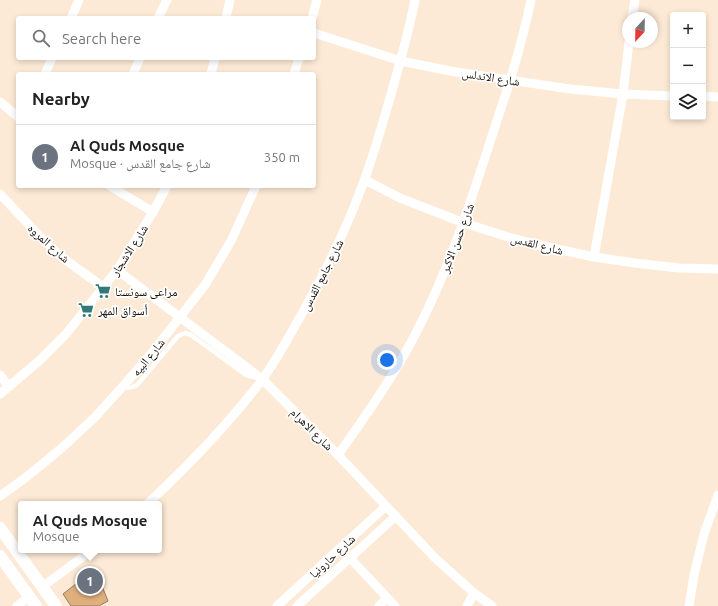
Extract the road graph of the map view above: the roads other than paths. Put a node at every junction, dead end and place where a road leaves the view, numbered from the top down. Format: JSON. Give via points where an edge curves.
{"nodes":[{"id":1,"x":79,"y":0,"type":"edge"},
{"id":2,"x":166,"y":0,"type":"edge"},
{"id":3,"x":230,"y":0,"type":"edge"},
{"id":4,"x":317,"y":0,"type":"edge"},
{"id":5,"x":415,"y":0,"type":"edge"},
{"id":6,"x":531,"y":0,"type":"edge"},
{"id":7,"x":635,"y":0,"type":"edge"},
{"id":8,"x":633,"y":12,"type":"edge"},
{"id":9,"x":71,"y":16,"type":"edge"},
{"id":10,"x":159,"y":16,"type":"edge"},
{"id":11,"x":226,"y":16,"type":"edge"},
{"id":12,"x":313,"y":16,"type":"edge"},
{"id":13,"x":316,"y":34,"type":"edge"},
{"id":14,"x":628,"y":48,"type":"edge"},
{"id":15,"x":51,"y":60,"type":"edge"},
{"id":16,"x":139,"y":60,"type":"edge"},
{"id":17,"x":214,"y":60,"type":"edge"},
{"id":18,"x":298,"y":60,"type":"edge"},
{"id":19,"x":401,"y":61,"type":"junction"},
{"id":20,"x":46,"y":72,"type":"edge"},
{"id":21,"x":134,"y":72,"type":"edge"},
{"id":22,"x":212,"y":72,"type":"edge"},
{"id":23,"x":295,"y":72,"type":"edge"},
{"id":24,"x":510,"y":80,"type":"junction"},
{"id":25,"x":623,"y":94,"type":"junction"},
{"id":26,"x":670,"y":96,"type":"edge"},
{"id":27,"x":706,"y":96,"type":"edge"},
{"id":28,"x":718,"y":97,"type":"edge"},
{"id":29,"x":0,"y":102,"type":"edge"},
{"id":30,"x":16,"y":115,"type":"edge"},
{"id":31,"x":365,"y":180,"type":"junction"},
{"id":32,"x":113,"y":188,"type":"edge"},
{"id":33,"x":166,"y":188,"type":"edge"},
{"id":34,"x":255,"y":188,"type":"edge"},
{"id":35,"x":0,"y":194,"type":"edge"},
{"id":36,"x":153,"y":212,"type":"junction"},
{"id":37,"x":464,"y":223,"type":"junction"},
{"id":38,"x":594,"y":257,"type":"junction"},
{"id":39,"x":718,"y":269,"type":"edge"},
{"id":40,"x":116,"y":270,"type":"junction"},
{"id":41,"x":103,"y":287,"type":"junction"},
{"id":42,"x":180,"y":317,"type":"junction"},
{"id":43,"x":0,"y":375,"type":"edge"},
{"id":44,"x":262,"y":379,"type":"junction"},
{"id":45,"x":9,"y":387,"type":"junction"},
{"id":46,"x":122,"y":387,"type":"junction"},
{"id":47,"x":0,"y":394,"type":"edge"},
{"id":48,"x":338,"y":455,"type":"junction"},
{"id":49,"x":718,"y":495,"type":"edge"},
{"id":50,"x":0,"y":496,"type":"edge"},
{"id":51,"x":149,"y":501,"type":"edge"},
{"id":52,"x":386,"y":506,"type":"junction"},
{"id":53,"x":396,"y":516,"type":"junction"},
{"id":54,"x":0,"y":528,"type":"edge"},
{"id":55,"x":88,"y":553,"type":"edge"},
{"id":56,"x":0,"y":556,"type":"edge"},
{"id":57,"x":350,"y":558,"type":"junction"},
{"id":58,"x":42,"y":587,"type":"junction"},
{"id":59,"x":474,"y":593,"type":"junction"},
{"id":60,"x":387,"y":598,"type":"junction"},
{"id":61,"x":33,"y":601,"type":"edge"},
{"id":62,"x":17,"y":606,"type":"edge"},
{"id":63,"x":56,"y":606,"type":"edge"},
{"id":64,"x":277,"y":606,"type":"edge"},
{"id":65,"x":297,"y":606,"type":"edge"},
{"id":66,"x":379,"y":606,"type":"edge"},
{"id":67,"x":395,"y":606,"type":"edge"},
{"id":68,"x":468,"y":606,"type":"edge"},
{"id":69,"x":492,"y":606,"type":"edge"},
{"id":70,"x":689,"y":606,"type":"edge"}],
"edges":[{"from":1,"to":9,"type":"street"},
{"from":2,"to":10,"type":"street"},
{"from":3,"to":11,"type":"street"},
{"from":4,"to":12,"type":"street"},
{"from":5,"to":19,"type":"street","name":"شارع جامع القدس"},
{"from":6,"to":24,"type":"street","name":"شارع حسن الاكبر"},
{"from":7,"to":8,"type":"street"},
{"from":13,"to":19,"type":"street","name":"شارع الاندلس"},
{"from":14,"to":25,"type":"street"},
{"from":15,"to":20,"type":"street"},
{"from":16,"to":21,"type":"street"},
{"from":17,"to":22,"type":"street"},
{"from":18,"to":23,"type":"street"},
{"from":19,"to":24,"type":"street","name":"شارع الاندلس"},
{"from":19,"to":31,"type":"street","name":"شارع جامع القدس"},
{"from":24,"to":25,"type":"street","name":"شارع الاندلس"},
{"from":24,"to":37,"type":"street","name":"شارع حسن الاكبر"},
{"from":25,"to":26,"type":"street","name":"شارع الاندلس"},
{"from":25,"to":38,"type":"street"},
{"from":27,"to":28,"type":"street"},
{"from":29,"to":30,"type":"street"},
{"from":31,"to":37,"type":"street","name":"شارع القدس","via":[[400,198]]},
{"from":31,"to":44,"type":"street","name":"شارع جامع القدس","via":[[347,224],[308,304]]},
{"from":32,"to":36,"type":"street"},
{"from":33,"to":36,"type":"street","name":"شارع الاشجار"},
{"from":34,"to":42,"type":"street","name":"شارع البيه","via":[[227,247],[205,285]]},
{"from":35,"to":41,"type":"street","name":"شارع المروه","via":[[45,242]]},
{"from":36,"to":40,"type":"street","name":"شارع الاشجار"},
{"from":37,"to":38,"type":"street","name":"شارع القدس","via":[[508,237]]},
{"from":37,"to":48,"type":"street","name":"شارع حسن الاكبر","via":[[441,280],[401,362]]},
{"from":38,"to":39,"type":"street","name":"شارع القدس","via":[[680,268]]},
{"from":40,"to":41,"type":"street","name":"شارع الاشجار"},
{"from":40,"to":42,"type":"street","name":"شارع الاهرام"},
{"from":41,"to":45,"type":"street","name":"شارع الاشجار","via":[[66,334]]},
{"from":42,"to":44,"type":"street","name":"شارع الاهرام"},
{"from":42,"to":46,"type":"street","name":"شارع البيه"},
{"from":43,"to":45,"type":"street"},
{"from":44,"to":46,"type":"lane","via":[[246,374],[185,333],[178,336],[138,384],[129,388]]},
{"from":44,"to":48,"type":"street","name":"شارع الاهرام"},
{"from":44,"to":51,"type":"street","name":"شارع جامع القدس","via":[[196,456]]},
{"from":45,"to":47,"type":"street","name":"شارع الاشجار"},
{"from":46,"to":50,"type":"street","name":"شارع البيه","via":[[63,447]]},
{"from":48,"to":52,"type":"street","name":"شارع الاهرام"},
{"from":49,"to":70,"type":"street","via":[[704,534]]},
{"from":52,"to":53,"type":"street","name":"شارع الاهرام"},
{"from":52,"to":64,"type":"street","name":"شارع حارونيا"},
{"from":53,"to":57,"type":"street","name":"شارع حارونيا"},
{"from":53,"to":59,"type":"street","name":"شارع الاهرام","via":[[435,558]]},
{"from":54,"to":58,"type":"main road"},
{"from":55,"to":58,"type":"street"},
{"from":56,"to":61,"type":"main road"},
{"from":57,"to":60,"type":"street"},
{"from":57,"to":65,"type":"street","name":"شارع حارونيا"},
{"from":58,"to":63,"type":"main road"},
{"from":59,"to":68,"type":"street"},
{"from":59,"to":69,"type":"street","name":"شارع الاهرام"},
{"from":60,"to":66,"type":"street"},
{"from":60,"to":67,"type":"street"},
{"from":61,"to":62,"type":"street"}]}
